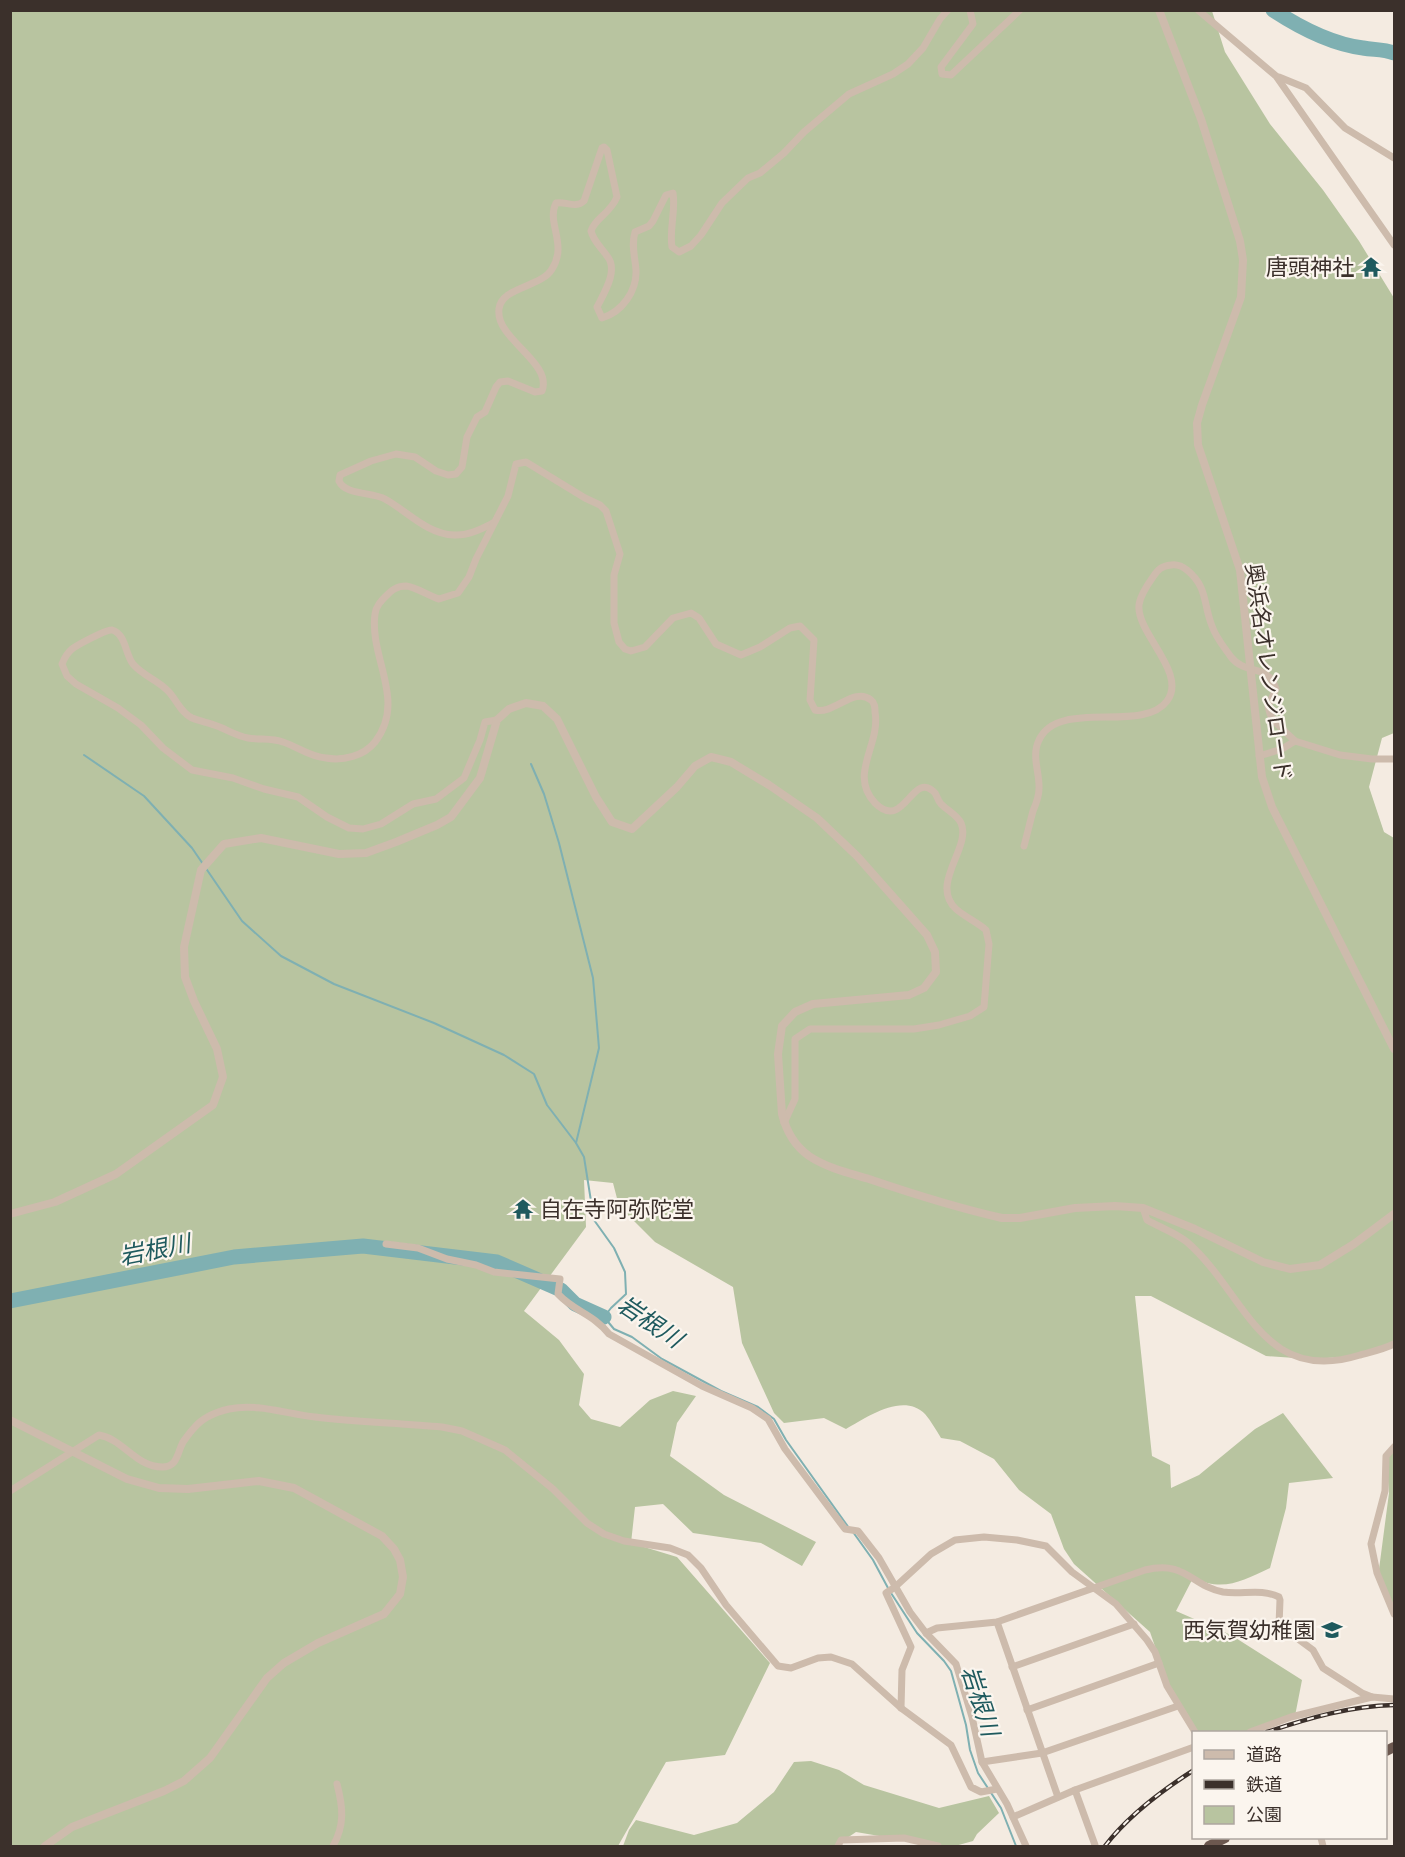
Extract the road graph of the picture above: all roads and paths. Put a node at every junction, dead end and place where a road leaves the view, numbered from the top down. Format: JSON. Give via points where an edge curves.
{"nodes":[{"id":1,"x":948,"y":10,"type":"edge"},
{"id":2,"x":970,"y":10,"type":"edge"},
{"id":3,"x":1020,"y":10,"type":"edge"},
{"id":4,"x":1159,"y":10,"type":"edge"},
{"id":5,"x":1198,"y":10,"type":"edge"},
{"id":6,"x":1276,"y":76,"type":"junction"},
{"id":7,"x":1395,"y":158,"type":"edge"},
{"id":8,"x":1394,"y":243,"type":"edge"},
{"id":9,"x":493,"y":523,"type":"junction"},
{"id":10,"x":1251,"y":670,"type":"junction"},
{"id":11,"x":496,"y":720,"type":"junction"},
{"id":12,"x":1295,"y":741,"type":"junction"},
{"id":13,"x":1259,"y":756,"type":"junction"},
{"id":14,"x":1395,"y":759,"type":"edge"},
{"id":15,"x":1024,"y":846,"type":"dead end"},
{"id":16,"x":1391,"y":1033,"type":"edge"},
{"id":17,"x":1395,"y":1049,"type":"edge"},
{"id":18,"x":784,"y":1123,"type":"junction"},
{"id":19,"x":1143,"y":1208,"type":"junction"},
{"id":20,"x":10,"y":1214,"type":"edge"},
{"id":21,"x":1395,"y":1214,"type":"edge"},
{"id":22,"x":386,"y":1244,"type":"dead end"},
{"id":23,"x":1395,"y":1344,"type":"edge"},
{"id":24,"x":10,"y":1420,"type":"edge"},
{"id":25,"x":1395,"y":1447,"type":"edge"},
{"id":26,"x":73,"y":1451,"type":"junction"},
{"id":27,"x":10,"y":1491,"type":"edge"},
{"id":28,"x":895,"y":1587,"type":"junction"},
{"id":29,"x":1094,"y":1588,"type":"junction"},
{"id":30,"x":1395,"y":1614,"type":"edge"},
{"id":31,"x":997,"y":1622,"type":"junction"},
{"id":32,"x":1134,"y":1624,"type":"junction"},
{"id":33,"x":926,"y":1633,"type":"junction"},
{"id":34,"x":1159,"y":1663,"type":"junction"},
{"id":35,"x":1012,"y":1667,"type":"junction"},
{"id":36,"x":1372,"y":1697,"type":"junction"},
{"id":37,"x":1395,"y":1699,"type":"edge"},
{"id":38,"x":1178,"y":1706,"type":"junction"},
{"id":39,"x":902,"y":1708,"type":"junction"},
{"id":40,"x":1027,"y":1710,"type":"junction"},
{"id":41,"x":1194,"y":1731,"type":"edge"},
{"id":42,"x":1253,"y":1731,"type":"edge"},
{"id":43,"x":1192,"y":1748,"type":"edge"},
{"id":44,"x":1042,"y":1753,"type":"junction"},
{"id":45,"x":982,"y":1762,"type":"junction"},
{"id":46,"x":337,"y":1784,"type":"dead end"},
{"id":47,"x":997,"y":1789,"type":"junction"},
{"id":48,"x":1075,"y":1790,"type":"junction"},
{"id":49,"x":1058,"y":1797,"type":"junction"},
{"id":50,"x":1013,"y":1817,"type":"junction"},
{"id":51,"x":1223,"y":1839,"type":"edge"},
{"id":52,"x":1095,"y":1845,"type":"edge"},
{"id":53,"x":45,"y":1846,"type":"edge"},
{"id":54,"x":333,"y":1846,"type":"edge"},
{"id":55,"x":838,"y":1846,"type":"edge"},
{"id":56,"x":938,"y":1846,"type":"edge"},
{"id":57,"x":1026,"y":1846,"type":"edge"},
{"id":58,"x":1209,"y":1846,"type":"edge"}],
"edges":[{"from":1,"to":9,"type":"street","via":[[908,64],[849,94],[776,159],[748,178],[722,203],[701,235],[679,252],[672,247],[670,237],[673,193],[666,195],[649,226],[635,232],[634,286],[621,307],[602,318],[597,307],[610,281],[610,258],[591,231],[617,197],[607,150],[602,148],[584,201],[576,206],[558,201],[552,210],[559,243],[551,272],[502,300],[498,310],[502,324],[541,374],[542,391],[500,382],[485,412],[477,417],[466,437],[462,467],[456,474],[436,471],[415,457],[396,454],[340,475],[341,486],[384,498],[441,532],[455,536]]},
{"from":2,"to":3,"type":"street","via":[[973,24],[941,67],[942,75],[951,75]]},
{"from":4,"to":10,"type":"street","name":"奥浜名オレンジロード","via":[[1201,119],[1243,260],[1241,297],[1197,423],[1204,469],[1240,570]]},
{"from":5,"to":6,"type":"street"},
{"from":6,"to":7,"type":"street","via":[[1306,88],[1345,128]]},
{"from":6,"to":8,"type":"street"},
{"from":9,"to":11,"type":"street","via":[[470,577],[458,593],[439,599],[409,586],[399,586],[378,604],[374,631],[388,693],[387,717],[381,735],[358,755],[339,759],[319,757],[275,740],[236,735],[191,717],[180,709],[170,692],[144,676],[132,663],[120,636],[111,630],[73,648],[62,664],[76,684],[141,724],[163,748],[192,770],[298,797],[349,828],[381,824],[413,804],[436,799],[464,778],[485,722]]},
{"from":9,"to":18,"type":"street","via":[[508,496],[516,464],[526,462],[600,505],[606,511],[620,554],[614,575],[614,623],[625,649],[645,647],[673,618],[691,613],[699,618],[716,644],[741,655],[800,626],[814,640],[810,700],[816,710],[830,709],[858,696],[874,703],[875,735],[863,776],[867,792],[875,802],[891,812],[899,809],[914,791],[928,788],[962,823],[963,835],[946,886],[955,909],[986,930],[989,944],[984,1007],[970,1017],[914,1029],[810,1029],[795,1039],[795,1099]]},
{"from":10,"to":12,"type":"street","via":[[1262,671],[1274,682],[1270,714]]},
{"from":10,"to":13,"type":"street","name":"奥浜名オレンジロード"},
{"from":10,"to":15,"type":"street","via":[[1237,665],[1218,639],[1197,578],[1183,566],[1161,567],[1140,599],[1139,613],[1167,667],[1171,684],[1167,703],[1134,716],[1060,721],[1044,731],[1036,748],[1038,800]]},
{"from":11,"to":18,"type":"street","via":[[508,709],[526,703],[543,706],[557,719],[612,822],[632,829],[695,766],[711,757],[731,762],[817,818],[857,856],[927,935],[935,952],[936,972],[924,988],[909,995],[813,1004],[795,1012],[782,1026],[778,1054]]},
{"from":11,"to":20,"type":"street","via":[[480,778],[451,817],[437,825],[366,853],[339,854],[261,838],[224,844],[201,870],[184,947],[185,977],[217,1049],[223,1077],[213,1105],[116,1174],[55,1202]]},
{"from":12,"to":13,"type":"street"},
{"from":12,"to":14,"type":"street","via":[[1340,755]]},
{"from":13,"to":16,"type":"street","name":"奥浜名オレンジロード","via":[[1272,807]]},
{"from":16,"to":17,"type":"street","name":"奥浜名オレンジロード"},
{"from":18,"to":19,"type":"street","via":[[793,1140],[825,1165],[992,1216],[1020,1218],[1075,1208]]},
{"from":19,"to":21,"type":"street","via":[[1263,1262],[1290,1269],[1320,1265]]},
{"from":19,"to":23,"type":"street","via":[[1147,1220],[1186,1241],[1274,1346],[1289,1355],[1323,1363]]},
{"from":22,"to":28,"type":"street","via":[[418,1248],[494,1272],[560,1279],[558,1294],[568,1305],[598,1321],[609,1334],[702,1386],[752,1408],[768,1419],[785,1449],[844,1529],[858,1531]]},
{"from":24,"to":26,"type":"street"},
{"from":25,"to":30,"type":"street","via":[[1386,1456],[1385,1491],[1371,1544],[1377,1574]]},
{"from":26,"to":27,"type":"street"},
{"from":26,"to":39,"type":"street","via":[[99,1435],[108,1436],[143,1463],[164,1468],[177,1459],[195,1426],[210,1415],[255,1407],[462,1431],[505,1450],[604,1534],[670,1548],[695,1560],[726,1605],[774,1662],[791,1668],[818,1658],[843,1660]]},
{"from":26,"to":53,"type":"street","via":[[128,1479],[159,1488],[188,1489],[259,1480],[294,1488],[382,1536],[400,1560],[403,1577],[400,1594],[384,1614],[318,1643],[267,1678],[210,1758],[184,1781],[72,1827]]},
{"from":28,"to":29,"type":"street","via":[[931,1554],[955,1540],[984,1538],[1017,1539],[1046,1546]]},
{"from":28,"to":33,"type":"street"},
{"from":28,"to":39,"type":"street","via":[[886,1593],[911,1647],[902,1670]]},
{"from":29,"to":31,"type":"street"},
{"from":29,"to":32,"type":"street"},
{"from":29,"to":36,"type":"street","via":[[1159,1567],[1174,1568],[1223,1592],[1275,1595],[1280,1600],[1279,1624],[1313,1650],[1323,1668]]},
{"from":31,"to":33,"type":"street","via":[[937,1628]]},
{"from":31,"to":35,"type":"street"},
{"from":32,"to":34,"type":"street"},
{"from":32,"to":35,"type":"street"},
{"from":33,"to":45,"type":"street","via":[[956,1664]]},
{"from":34,"to":38,"type":"street"},
{"from":34,"to":40,"type":"street"},
{"from":35,"to":40,"type":"street"},
{"from":36,"to":37,"type":"street"},
{"from":36,"to":42,"type":"street"},
{"from":38,"to":41,"type":"street"},
{"from":38,"to":44,"type":"street"},
{"from":39,"to":47,"type":"street","via":[[951,1745],[971,1787],[981,1792]]},
{"from":40,"to":44,"type":"street"},
{"from":43,"to":48,"type":"street"},
{"from":44,"to":45,"type":"street"},
{"from":44,"to":49,"type":"street"},
{"from":45,"to":47,"type":"street"},
{"from":46,"to":54,"type":"street","via":[[342,1826]]},
{"from":47,"to":50,"type":"street"},
{"from":48,"to":49,"type":"street"},
{"from":48,"to":52,"type":"street"},
{"from":49,"to":50,"type":"street"},
{"from":50,"to":57,"type":"street"},
{"from":51,"to":58,"type":"highway"},
{"from":55,"to":56,"type":"street","via":[[841,1840],[904,1838]]}]}
